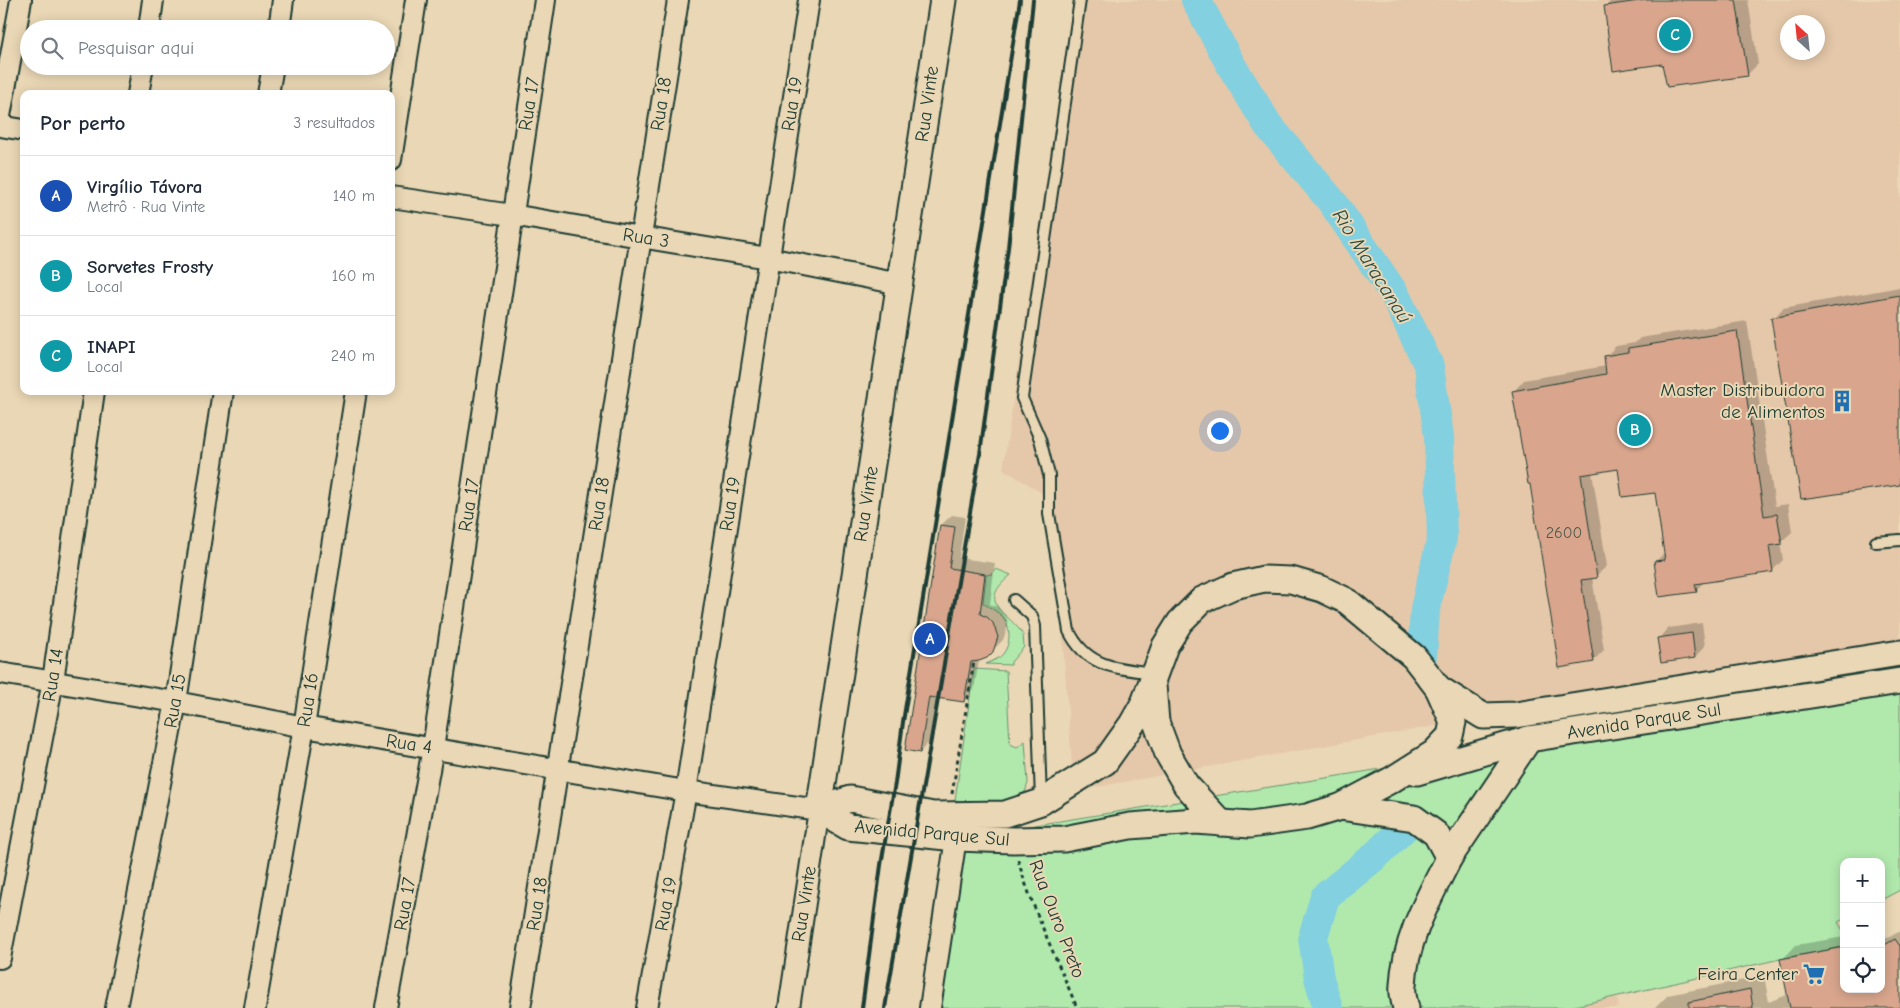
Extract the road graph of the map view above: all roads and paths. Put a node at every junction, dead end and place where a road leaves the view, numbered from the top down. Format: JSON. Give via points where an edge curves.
{"nodes":[{"id":1,"x":21,"y":0,"type":"edge"},
{"id":2,"x":154,"y":0,"type":"edge"},
{"id":3,"x":283,"y":0,"type":"edge"},
{"id":4,"x":416,"y":0,"type":"edge"},
{"id":5,"x":545,"y":0,"type":"edge"},
{"id":6,"x":678,"y":0,"type":"edge"},
{"id":7,"x":809,"y":0,"type":"edge"},
{"id":8,"x":943,"y":0,"type":"edge"},
{"id":9,"x":1080,"y":0,"type":"edge"},
{"id":10,"x":151,"y":20,"type":"edge"},
{"id":11,"x":280,"y":20,"type":"edge"},
{"id":12,"x":141,"y":75,"type":"edge"},
{"id":13,"x":271,"y":75,"type":"edge"},
{"id":14,"x":139,"y":90,"type":"edge"},
{"id":15,"x":269,"y":90,"type":"edge"},
{"id":16,"x":0,"y":116,"type":"edge"},
{"id":17,"x":0,"y":126,"type":"edge"},
{"id":18,"x":20,"y":129,"type":"edge"},
{"id":19,"x":395,"y":134,"type":"edge"},
{"id":20,"x":395,"y":198,"type":"edge"},
{"id":21,"x":512,"y":215,"type":"junction"},
{"id":22,"x":640,"y":238,"type":"junction"},
{"id":23,"x":768,"y":258,"type":"junction"},
{"id":24,"x":900,"y":284,"type":"junction"},
{"id":25,"x":93,"y":395,"type":"edge"},
{"id":26,"x":222,"y":395,"type":"edge"},
{"id":27,"x":355,"y":395,"type":"edge"},
{"id":28,"x":1900,"y":540,"type":"edge"},
{"id":29,"x":1876,"y":542,"type":"dead end"},
{"id":30,"x":1014,"y":600,"type":"dead end"},
{"id":31,"x":1900,"y":653,"type":"edge"},
{"id":32,"x":974,"y":662,"type":"dead end"},
{"id":33,"x":0,"y":673,"type":"edge"},
{"id":34,"x":1153,"y":675,"type":"junction"},
{"id":35,"x":53,"y":681,"type":"junction"},
{"id":36,"x":1900,"y":681,"type":"edge"},
{"id":37,"x":1438,"y":688,"type":"junction"},
{"id":38,"x":176,"y":702,"type":"junction"},
{"id":39,"x":304,"y":727,"type":"junction"},
{"id":40,"x":1528,"y":739,"type":"junction"},
{"id":41,"x":433,"y":748,"type":"junction"},
{"id":42,"x":559,"y":768,"type":"junction"},
{"id":43,"x":1393,"y":779,"type":"junction"},
{"id":44,"x":953,"y":788,"type":"dead end"},
{"id":45,"x":686,"y":791,"type":"junction"},
{"id":46,"x":1041,"y":802,"type":"junction"},
{"id":47,"x":1340,"y":808,"type":"junction"},
{"id":48,"x":819,"y":810,"type":"junction"},
{"id":49,"x":1221,"y":823,"type":"junction"},
{"id":50,"x":956,"y":838,"type":"junction"},
{"id":51,"x":1013,"y":840,"type":"junction"},
{"id":52,"x":1450,"y":858,"type":"junction"},
{"id":53,"x":0,"y":958,"type":"edge"},
{"id":54,"x":116,"y":1008,"type":"edge"},
{"id":55,"x":255,"y":1008,"type":"edge"},
{"id":56,"x":386,"y":1008,"type":"edge"},
{"id":57,"x":520,"y":1008,"type":"edge"},
{"id":58,"x":647,"y":1008,"type":"edge"},
{"id":59,"x":789,"y":1008,"type":"edge"},
{"id":60,"x":930,"y":1008,"type":"edge"},
{"id":61,"x":1077,"y":1008,"type":"edge"},
{"id":62,"x":1406,"y":1008,"type":"edge"}],
"edges":[{"from":1,"to":16,"type":"street"},
{"from":2,"to":10,"type":"street"},
{"from":3,"to":11,"type":"street"},
{"from":4,"to":19,"type":"street"},
{"from":5,"to":21,"type":"street","name":"Rua 17"},
{"from":6,"to":22,"type":"street","name":"Rua 18"},
{"from":7,"to":23,"type":"street","name":"Rua 19"},
{"from":8,"to":24,"type":"street","name":"Rua Vinte"},
{"from":9,"to":34,"type":"lane","via":[[1022,398],[1040,439],[1049,475],[1049,514],[1069,631],[1090,658],[1107,666]]},
{"from":12,"to":14,"type":"street"},
{"from":13,"to":15,"type":"street"},
{"from":17,"to":18,"type":"street"},
{"from":20,"to":21,"type":"street","name":"Rua 3"},
{"from":21,"to":22,"type":"street","name":"Rua 3"},
{"from":21,"to":41,"type":"street","name":"Rua 17"},
{"from":22,"to":23,"type":"street","name":"Rua 3"},
{"from":22,"to":42,"type":"street","name":"Rua 18"},
{"from":23,"to":24,"type":"street","name":"Rua 3"},
{"from":23,"to":45,"type":"street","name":"Rua 19"},
{"from":24,"to":48,"type":"street","name":"Rua Vinte"},
{"from":25,"to":35,"type":"street","name":"Rua 14"},
{"from":26,"to":38,"type":"street","name":"Rua 15"},
{"from":27,"to":39,"type":"street","name":"Rua 16"},
{"from":28,"to":29,"type":"lane"},
{"from":30,"to":46,"type":"lane","via":[[1032,616],[1035,626]]},
{"from":31,"to":37,"type":"street","name":"Avenida Parque Sul","via":[[1516,715],[1483,716]]},
{"from":32,"to":44,"type":"path"},
{"from":33,"to":35,"type":"street","name":"Rua 4"},
{"from":34,"to":37,"type":"street","name":"Avenida Parque Sul","via":[[1180,622],[1202,600],[1233,586],[1264,579],[1291,580],[1347,601],[1414,657]]},
{"from":34,"to":46,"type":"street","name":"Avenida Parque Sul","via":[[1144,703],[1105,762]]},
{"from":34,"to":49,"type":"street","via":[[1156,722],[1168,754],[1186,785]]},
{"from":35,"to":38,"type":"street","name":"Rua 4"},
{"from":35,"to":53,"type":"street","name":"Rua 14"},
{"from":36,"to":40,"type":"street","name":"Avenida Parque Sul"},
{"from":37,"to":43,"type":"street","name":"Avenida Parque Sul","via":[[1453,722],[1450,736],[1434,753]]},
{"from":38,"to":39,"type":"street","name":"Rua 4"},
{"from":38,"to":54,"type":"street","name":"Rua 15"},
{"from":39,"to":41,"type":"street","name":"Rua 4"},
{"from":39,"to":55,"type":"street","name":"Rua 16"},
{"from":40,"to":43,"type":"street","name":"Avenida Parque Sul"},
{"from":40,"to":52,"type":"street"},
{"from":41,"to":42,"type":"street","name":"Rua 4"},
{"from":41,"to":56,"type":"street","name":"Rua 17"},
{"from":42,"to":45,"type":"street","name":"Rua 4"},
{"from":42,"to":57,"type":"street","name":"Rua 18"},
{"from":43,"to":47,"type":"street","name":"Avenida Parque Sul"},
{"from":45,"to":48,"type":"street","name":"Rua 4"},
{"from":45,"to":58,"type":"street","name":"Rua 19"},
{"from":46,"to":48,"type":"street","name":"Avenida Parque Sul","via":[[1005,814],[933,814],[850,799]]},
{"from":47,"to":49,"type":"street","name":"Avenida Parque Sul","via":[[1307,817],[1260,823]]},
{"from":47,"to":52,"type":"street","via":[[1414,818],[1436,834]]},
{"from":48,"to":50,"type":"street","name":"Avenida Parque Sul","via":[[848,827]]},
{"from":48,"to":59,"type":"street","name":"Rua Vinte"},
{"from":49,"to":51,"type":"street","name":"Avenida Parque Sul","via":[[1196,821],[1130,826],[1064,839]]},
{"from":50,"to":51,"type":"street","name":"Avenida Parque Sul"},
{"from":50,"to":60,"type":"street"},
{"from":51,"to":61,"type":"path","name":"Rua Ouro Preto","via":[[1026,886]]},
{"from":52,"to":62,"type":"street","via":[[1425,905],[1408,952],[1402,986]]}]}
